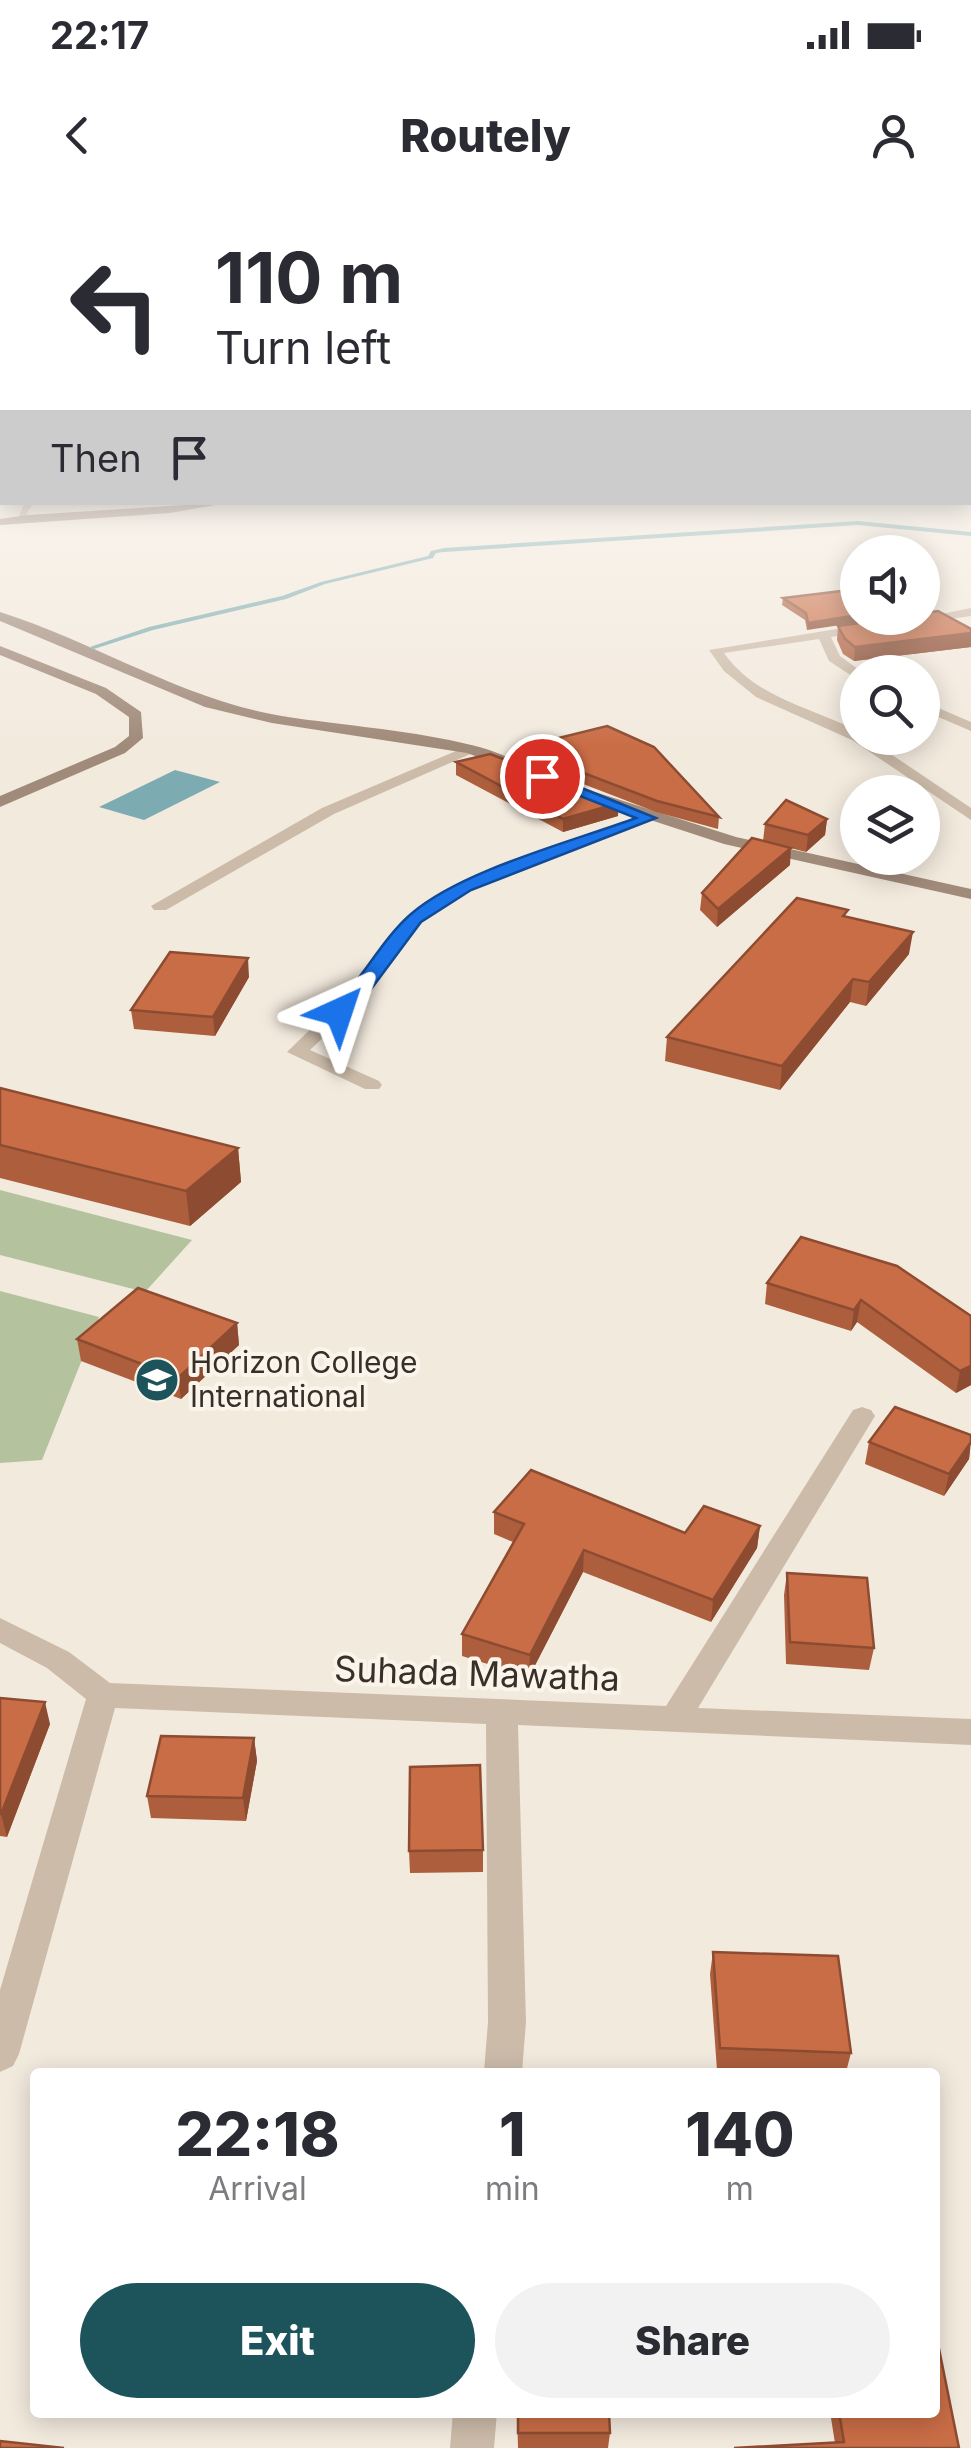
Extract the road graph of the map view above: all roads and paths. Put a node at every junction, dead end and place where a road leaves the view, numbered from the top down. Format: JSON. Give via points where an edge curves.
{"nodes":[{"id":1,"x":971,"y":612,"type":"edge"},
{"id":2,"x":0,"y":616,"type":"edge"},
{"id":3,"x":940,"y":617,"type":"edge"},
{"id":4,"x":840,"y":632,"type":"edge"},
{"id":5,"x":823,"y":634,"type":"junction"},
{"id":6,"x":0,"y":650,"type":"edge"},
{"id":7,"x":840,"y":662,"type":"edge"},
{"id":8,"x":940,"y":713,"type":"edge"},
{"id":9,"x":971,"y":727,"type":"edge"},
{"id":10,"x":840,"y":729,"type":"edge"},
{"id":11,"x":470,"y":748,"type":"junction"},
{"id":12,"x":884,"y":755,"type":"edge"},
{"id":13,"x":524,"y":770,"type":"edge"},
{"id":14,"x":578,"y":790,"type":"edge"},
{"id":15,"x":0,"y":802,"type":"edge"},
{"id":16,"x":971,"y":815,"type":"edge"},
{"id":17,"x":649,"y":818,"type":"junction"},
{"id":18,"x":971,"y":894,"type":"edge"},
{"id":19,"x":160,"y":906,"type":"dead end"},
{"id":20,"x":372,"y":1086,"type":"dead end"},
{"id":21,"x":862,"y":1416,"type":"dead end"},
{"id":22,"x":0,"y":1629,"type":"edge"},
{"id":23,"x":102,"y":1696,"type":"junction"},
{"id":24,"x":502,"y":1712,"type":"junction"},
{"id":25,"x":675,"y":1719,"type":"junction"},
{"id":26,"x":971,"y":1732,"type":"edge"},
{"id":27,"x":0,"y":2054,"type":"edge"},
{"id":28,"x":503,"y":2068,"type":"edge"},
{"id":29,"x":474,"y":2418,"type":"edge"},
{"id":30,"x":472,"y":2448,"type":"edge"}],
"edges":[{"from":1,"to":3,"type":"street"},
{"from":2,"to":11,"type":"street","via":[[210,704]]},
{"from":4,"to":5,"type":"street"},
{"from":5,"to":7,"type":"street"},
{"from":5,"to":10,"type":"street","via":[[716,650],[746,689]]},
{"from":6,"to":15,"type":"street","via":[[101,691],[136,715],[136,738],[120,750]]},
{"from":8,"to":9,"type":"street"},
{"from":11,"to":13,"type":"street"},
{"from":11,"to":19,"type":"street","via":[[328,811]]},
{"from":12,"to":16,"type":"street"},
{"from":14,"to":17,"type":"street"},
{"from":17,"to":18,"type":"street","via":[[821,865]]},
{"from":17,"to":20,"type":"street","via":[[465,887],[416,918],[360,992],[298,1052]]},
{"from":21,"to":25,"type":"street"},
{"from":22,"to":23,"type":"street","via":[[58,1660]]},
{"from":23,"to":24,"type":"street","name":"Suhada Mawatha"},
{"from":23,"to":27,"type":"street"},
{"from":24,"to":25,"type":"street","name":"Suhada Mawatha"},
{"from":24,"to":28,"type":"street"},
{"from":25,"to":26,"type":"street","name":"Suhada Mawatha"},
{"from":29,"to":30,"type":"street"}]}
